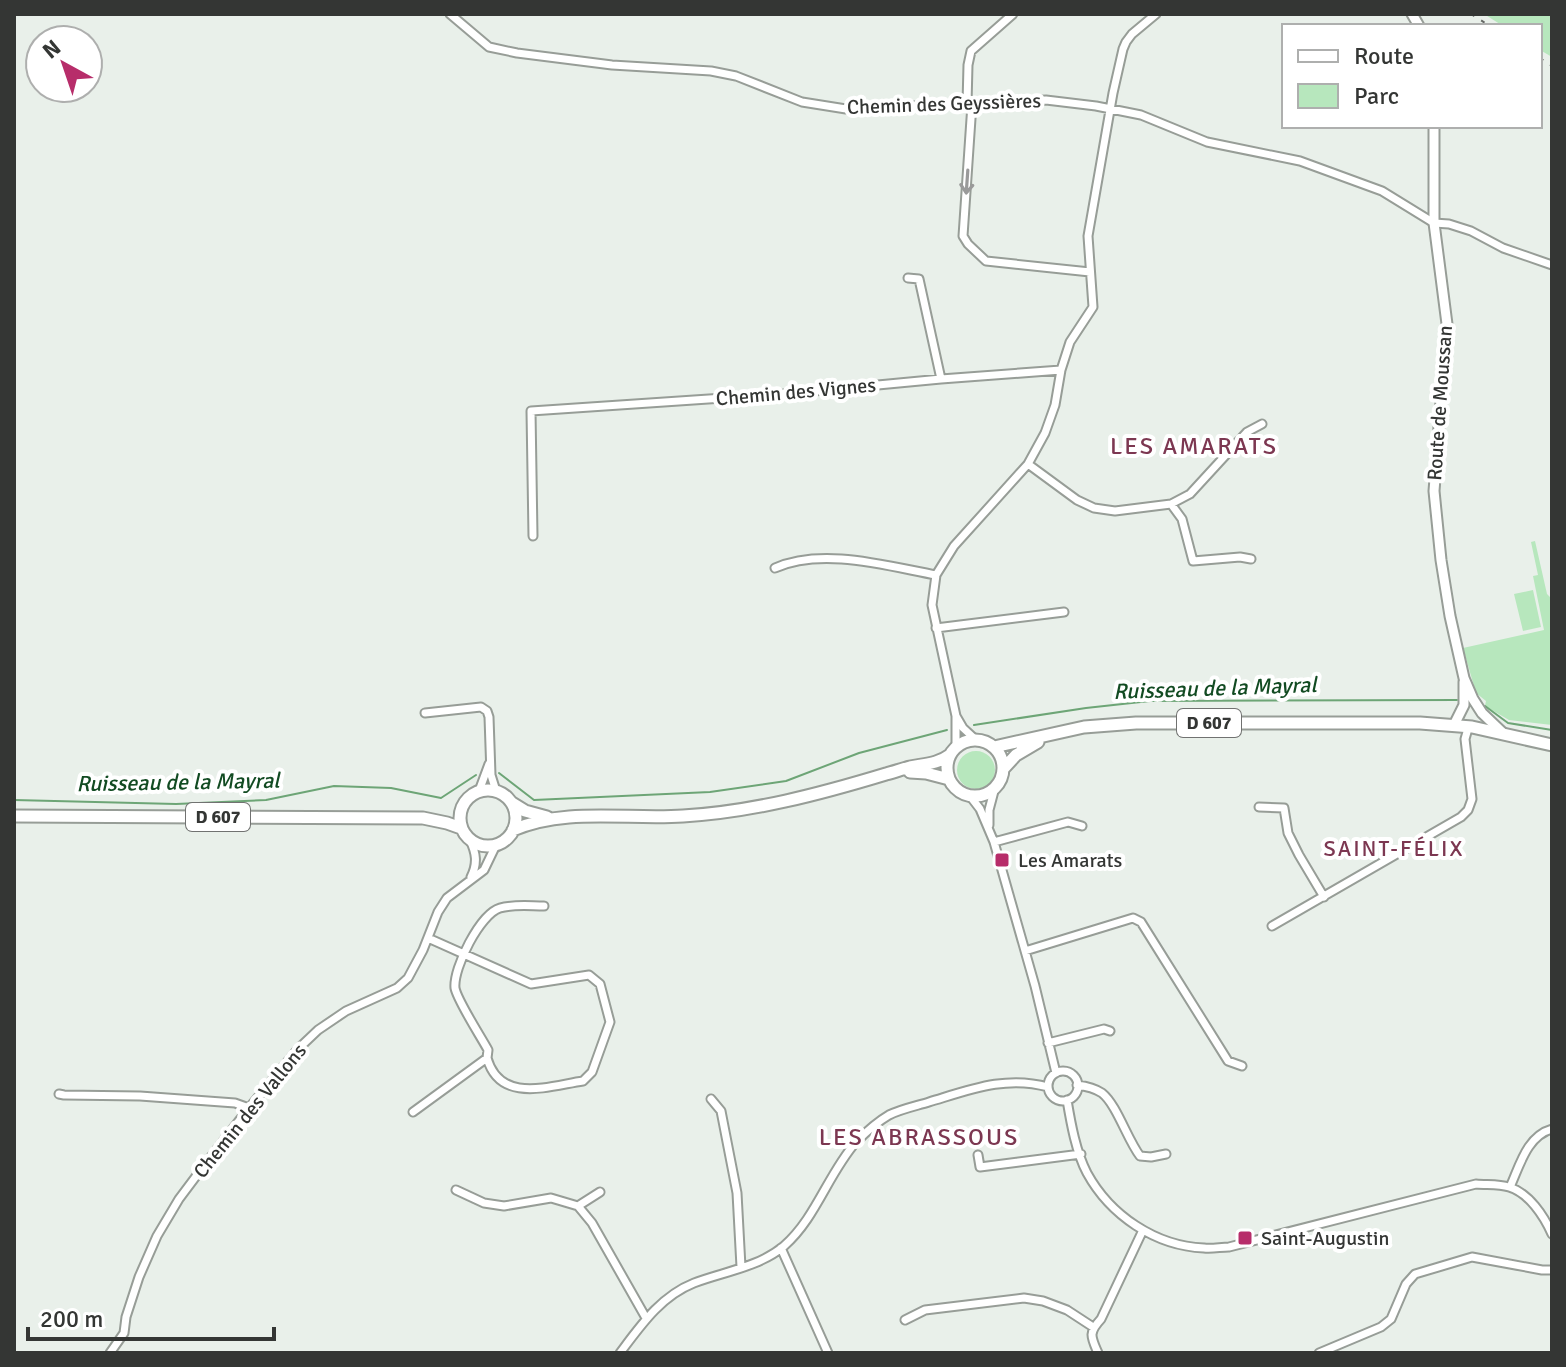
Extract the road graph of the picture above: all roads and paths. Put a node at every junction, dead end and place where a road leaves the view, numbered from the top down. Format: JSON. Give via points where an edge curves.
{"nodes":[{"id":1,"x":450,"y":14,"type":"edge"},
{"id":2,"x":1013,"y":14,"type":"edge"},
{"id":3,"x":1156,"y":14,"type":"edge"},
{"id":4,"x":970,"y":104,"type":"junction"},
{"id":5,"x":1110,"y":109,"type":"junction"},
{"id":6,"x":1434,"y":128,"type":"edge"},
{"id":7,"x":1434,"y":223,"type":"junction"},
{"id":8,"x":1552,"y":265,"type":"edge"},
{"id":9,"x":1090,"y":272,"type":"junction"},
{"id":10,"x":908,"y":278,"type":"dead end"},
{"id":11,"x":1061,"y":370,"type":"junction"},
{"id":12,"x":941,"y":379,"type":"junction"},
{"id":13,"x":1262,"y":424,"type":"dead end"},
{"id":14,"x":1028,"y":464,"type":"junction"},
{"id":15,"x":1171,"y":504,"type":"junction"},
{"id":16,"x":533,"y":536,"type":"dead end"},
{"id":17,"x":1251,"y":559,"type":"dead end"},
{"id":18,"x":775,"y":568,"type":"dead end"},
{"id":19,"x":936,"y":575,"type":"junction"},
{"id":20,"x":1064,"y":612,"type":"dead end"},
{"id":21,"x":936,"y":628,"type":"junction"},
{"id":22,"x":1464,"y":678,"type":"junction"},
{"id":23,"x":425,"y":713,"type":"dead end"},
{"id":24,"x":956,"y":716,"type":"junction"},
{"id":25,"x":1365,"y":723,"type":"junction"},
{"id":26,"x":1454,"y":725,"type":"junction"},
{"id":27,"x":1467,"y":732,"type":"junction"},
{"id":28,"x":1504,"y":734,"type":"junction"},
{"id":29,"x":1053,"y":735,"type":"junction"},
{"id":30,"x":976,"y":740,"type":"junction"},
{"id":31,"x":1552,"y":745,"type":"edge"},
{"id":32,"x":994,"y":747,"type":"junction"},
{"id":33,"x":953,"y":752,"type":"junction"},
{"id":34,"x":490,"y":762,"type":"junction"},
{"id":35,"x":1004,"y":768,"type":"junction"},
{"id":36,"x":886,"y":774,"type":"junction"},
{"id":37,"x":949,"y":779,"type":"junction"},
{"id":38,"x":479,"y":791,"type":"junction"},
{"id":39,"x":496,"y":791,"type":"junction"},
{"id":40,"x":994,"y":791,"type":"junction"},
{"id":41,"x":970,"y":796,"type":"junction"},
{"id":42,"x":465,"y":802,"type":"junction"},
{"id":43,"x":512,"y":803,"type":"junction"},
{"id":44,"x":1259,"y":807,"type":"dead end"},
{"id":45,"x":14,"y":816,"type":"edge"},
{"id":46,"x":423,"y":818,"type":"junction"},
{"id":47,"x":552,"y":818,"type":"junction"},
{"id":48,"x":1082,"y":826,"type":"dead end"},
{"id":49,"x":461,"y":828,"type":"junction"},
{"id":50,"x":989,"y":828,"type":"junction"},
{"id":51,"x":513,"y":830,"type":"junction"},
{"id":52,"x":470,"y":840,"type":"junction"},
{"id":53,"x":994,"y":842,"type":"junction"},
{"id":54,"x":496,"y":845,"type":"junction"},
{"id":55,"x":470,"y":879,"type":"junction"},
{"id":56,"x":1324,"y":897,"type":"junction"},
{"id":57,"x":544,"y":906,"type":"dead end"},
{"id":58,"x":1272,"y":926,"type":"dead end"},
{"id":59,"x":428,"y":938,"type":"junction"},
{"id":60,"x":1025,"y":951,"type":"junction"},
{"id":61,"x":464,"y":953,"type":"junction"},
{"id":62,"x":1110,"y":1031,"type":"dead end"},
{"id":63,"x":1048,"y":1043,"type":"junction"},
{"id":64,"x":487,"y":1058,"type":"junction"},
{"id":65,"x":1242,"y":1066,"type":"dead end"},
{"id":66,"x":1056,"y":1073,"type":"junction"},
{"id":67,"x":1077,"y":1085,"type":"junction"},
{"id":68,"x":1048,"y":1087,"type":"junction"},
{"id":69,"x":59,"y":1094,"type":"dead end"},
{"id":70,"x":711,"y":1099,"type":"dead end"},
{"id":71,"x":1067,"y":1100,"type":"junction"},
{"id":72,"x":249,"y":1108,"type":"junction"},
{"id":73,"x":413,"y":1112,"type":"dead end"},
{"id":74,"x":1552,"y":1129,"type":"edge"},
{"id":75,"x":1081,"y":1154,"type":"junction"},
{"id":76,"x":1166,"y":1154,"type":"dead end"},
{"id":77,"x":978,"y":1155,"type":"dead end"},
{"id":78,"x":1510,"y":1187,"type":"junction"},
{"id":79,"x":456,"y":1190,"type":"dead end"},
{"id":80,"x":600,"y":1192,"type":"dead end"},
{"id":81,"x":578,"y":1206,"type":"junction"},
{"id":82,"x":1143,"y":1230,"type":"junction"},
{"id":83,"x":1552,"y":1234,"type":"edge"},
{"id":84,"x":781,"y":1248,"type":"junction"},
{"id":85,"x":741,"y":1267,"type":"junction"},
{"id":86,"x":1552,"y":1270,"type":"edge"},
{"id":87,"x":646,"y":1318,"type":"junction"},
{"id":88,"x":905,"y":1320,"type":"dead end"},
{"id":89,"x":1093,"y":1327,"type":"junction"},
{"id":90,"x":110,"y":1353,"type":"edge"},
{"id":91,"x":620,"y":1353,"type":"edge"},
{"id":92,"x":828,"y":1353,"type":"edge"},
{"id":93,"x":1098,"y":1353,"type":"edge"},
{"id":94,"x":1319,"y":1353,"type":"edge"}],
"edges":[{"from":1,"to":4,"type":"street","name":"Chemin des Geyssières","via":[[489,47],[517,53],[711,71],[802,102],[846,109]]},
{"from":2,"to":4,"type":"street","via":[[971,51]]},
{"from":3,"to":5,"type":"street","via":[[1126,42]]},
{"from":4,"to":5,"type":"street","name":"Chemin des Geyssières","via":[[1046,100]]},
{"from":4,"to":9,"type":"street","one_way":true,"via":[[963,236],[968,244],[986,261]]},
{"from":5,"to":7,"type":"street","name":"Chemin des Geyssières","via":[[1141,115],[1207,142],[1300,161],[1382,191]]},
{"from":5,"to":9,"type":"street","via":[[1088,236]]},
{"from":6,"to":7,"type":"street","name":"Route de Moussan"},
{"from":7,"to":8,"type":"street","name":"Chemin des Geyssières","via":[[1471,231]]},
{"from":7,"to":22,"type":"street","name":"Route de Moussan","via":[[1447,324],[1434,491],[1449,613]]},
{"from":9,"to":11,"type":"street","via":[[1093,307],[1070,342]]},
{"from":10,"to":12,"type":"street","via":[[919,279]]},
{"from":11,"to":12,"type":"street","name":"Chemin des Vignes"},
{"from":11,"to":14,"type":"street","via":[[1055,405]]},
{"from":12,"to":16,"type":"street","name":"Chemin des Vignes","via":[[531,411]]},
{"from":13,"to":15,"type":"street","via":[[1247,432],[1190,494]]},
{"from":14,"to":15,"type":"street","via":[[1094,508],[1115,511]]},
{"from":14,"to":19,"type":"street","via":[[954,546]]},
{"from":15,"to":17,"type":"street","via":[[1182,519],[1193,561]]},
{"from":18,"to":19,"type":"street","via":[[790,561],[852,559]]},
{"from":19,"to":21,"type":"street"},
{"from":20,"to":21,"type":"street"},
{"from":21,"to":24,"type":"street"},
{"from":22,"to":26,"type":"street","via":[[1464,705]]},
{"from":22,"to":28,"type":"street","via":[[1482,713]]},
{"from":23,"to":34,"type":"street","via":[[481,707],[487,711]]},
{"from":24,"to":30,"type":"street"},
{"from":24,"to":33,"type":"street"},
{"from":25,"to":26,"type":"main road","number":"D 607"},
{"from":25,"to":27,"type":"main road","number":"D 607"},
{"from":25,"to":29,"type":"main road","number":"D 607","via":[[1136,723]]},
{"from":26,"to":28,"type":"main road","number":"D 607"},
{"from":27,"to":31,"type":"main road","number":"D 607"},
{"from":27,"to":56,"type":"street","via":[[1472,799],[1468,810]]},
{"from":28,"to":31,"type":"main road","number":"D 607"},
{"from":29,"to":32,"type":"main road","number":"D 607"},
{"from":29,"to":35,"type":"main road","number":"D 607","via":[[1016,755]]},
{"from":30,"to":32,"type":"main road"},
{"from":30,"to":33,"type":"main road"},
{"from":32,"to":35,"type":"main road"},
{"from":33,"to":36,"type":"main road","via":[[937,763]]},
{"from":33,"to":37,"type":"main road"},
{"from":34,"to":38,"type":"street"},
{"from":34,"to":39,"type":"street"},
{"from":35,"to":40,"type":"main road"},
{"from":36,"to":37,"type":"main road","via":[[926,773]]},
{"from":36,"to":47,"type":"main road","via":[[744,810]]},
{"from":37,"to":41,"type":"main road"},
{"from":38,"to":39,"type":"main road"},
{"from":38,"to":42,"type":"main road"},
{"from":39,"to":43,"type":"main road"},
{"from":40,"to":41,"type":"main road"},
{"from":40,"to":50,"type":"street"},
{"from":41,"to":50,"type":"street"},
{"from":42,"to":46,"type":"main road","number":"D 607"},
{"from":42,"to":49,"type":"main road"},
{"from":43,"to":47,"type":"main road"},
{"from":43,"to":51,"type":"main road"},
{"from":44,"to":56,"type":"street","via":[[1284,808],[1288,833]]},
{"from":45,"to":46,"type":"main road","number":"D 607"},
{"from":46,"to":49,"type":"main road","number":"D 607"},
{"from":47,"to":51,"type":"main road"},
{"from":48,"to":53,"type":"street","via":[[1068,822]]},
{"from":49,"to":52,"type":"main road"},
{"from":50,"to":53,"type":"street"},
{"from":51,"to":54,"type":"main road"},
{"from":52,"to":54,"type":"main road"},
{"from":52,"to":55,"type":"street","via":[[476,859]]},
{"from":53,"to":60,"type":"street"},
{"from":54,"to":55,"type":"street","name":"Chemin des Vallons","via":[[484,870]]},
{"from":55,"to":59,"type":"street","name":"Chemin des Vallons","via":[[447,898]]},
{"from":56,"to":58,"type":"street"},
{"from":57,"to":61,"type":"street","via":[[496,909]]},
{"from":59,"to":61,"type":"street"},
{"from":59,"to":72,"type":"street","name":"Chemin des Vallons","via":[[408,978],[318,1030]]},
{"from":60,"to":63,"type":"street"},
{"from":60,"to":65,"type":"street","via":[[1133,918],[1141,922],[1228,1061]]},
{"from":61,"to":64,"type":"street","via":[[456,991],[488,1050]]},
{"from":61,"to":64,"type":"street","via":[[531,984],[589,975],[600,984],[609,1013],[592,1072],[583,1081],[514,1088],[498,1077]]},
{"from":62,"to":63,"type":"street"},
{"from":63,"to":66,"type":"street"},
{"from":64,"to":73,"type":"street"},
{"from":66,"to":67,"type":"street","via":[[1070,1073]]},
{"from":66,"to":68,"type":"street"},
{"from":67,"to":71,"type":"street"},
{"from":67,"to":76,"type":"street","via":[[1102,1093],[1140,1156]]},
{"from":68,"to":71,"type":"street","via":[[1054,1098]]},
{"from":68,"to":84,"type":"street","via":[[1011,1081],[986,1084],[891,1114],[856,1143],[804,1224]]},
{"from":69,"to":72,"type":"street"},
{"from":70,"to":85,"type":"street","via":[[721,1111],[737,1193]]},
{"from":71,"to":75,"type":"street"},
{"from":72,"to":90,"type":"street","name":"Chemin des Vallons","via":[[160,1231],[139,1277],[124,1333]]},
{"from":74,"to":78,"type":"street","via":[[1531,1141]]},
{"from":75,"to":77,"type":"street","via":[[980,1167]]},
{"from":75,"to":82,"type":"street","via":[[1097,1190]]},
{"from":78,"to":82,"type":"street","via":[[1466,1186],[1229,1247],[1173,1243]]},
{"from":78,"to":83,"type":"street","via":[[1540,1213]]},
{"from":79,"to":81,"type":"street","via":[[504,1206],[551,1198]]},
{"from":80,"to":81,"type":"street"},
{"from":81,"to":87,"type":"street"},
{"from":82,"to":89,"type":"street"},
{"from":84,"to":85,"type":"street"},
{"from":84,"to":92,"type":"street"},
{"from":85,"to":87,"type":"street","via":[[691,1284]]},
{"from":86,"to":94,"type":"street","via":[[1472,1257],[1415,1274],[1391,1319]]},
{"from":87,"to":91,"type":"street"},
{"from":88,"to":89,"type":"street","via":[[925,1310],[1024,1298],[1067,1310]]},
{"from":89,"to":93,"type":"street"}]}
